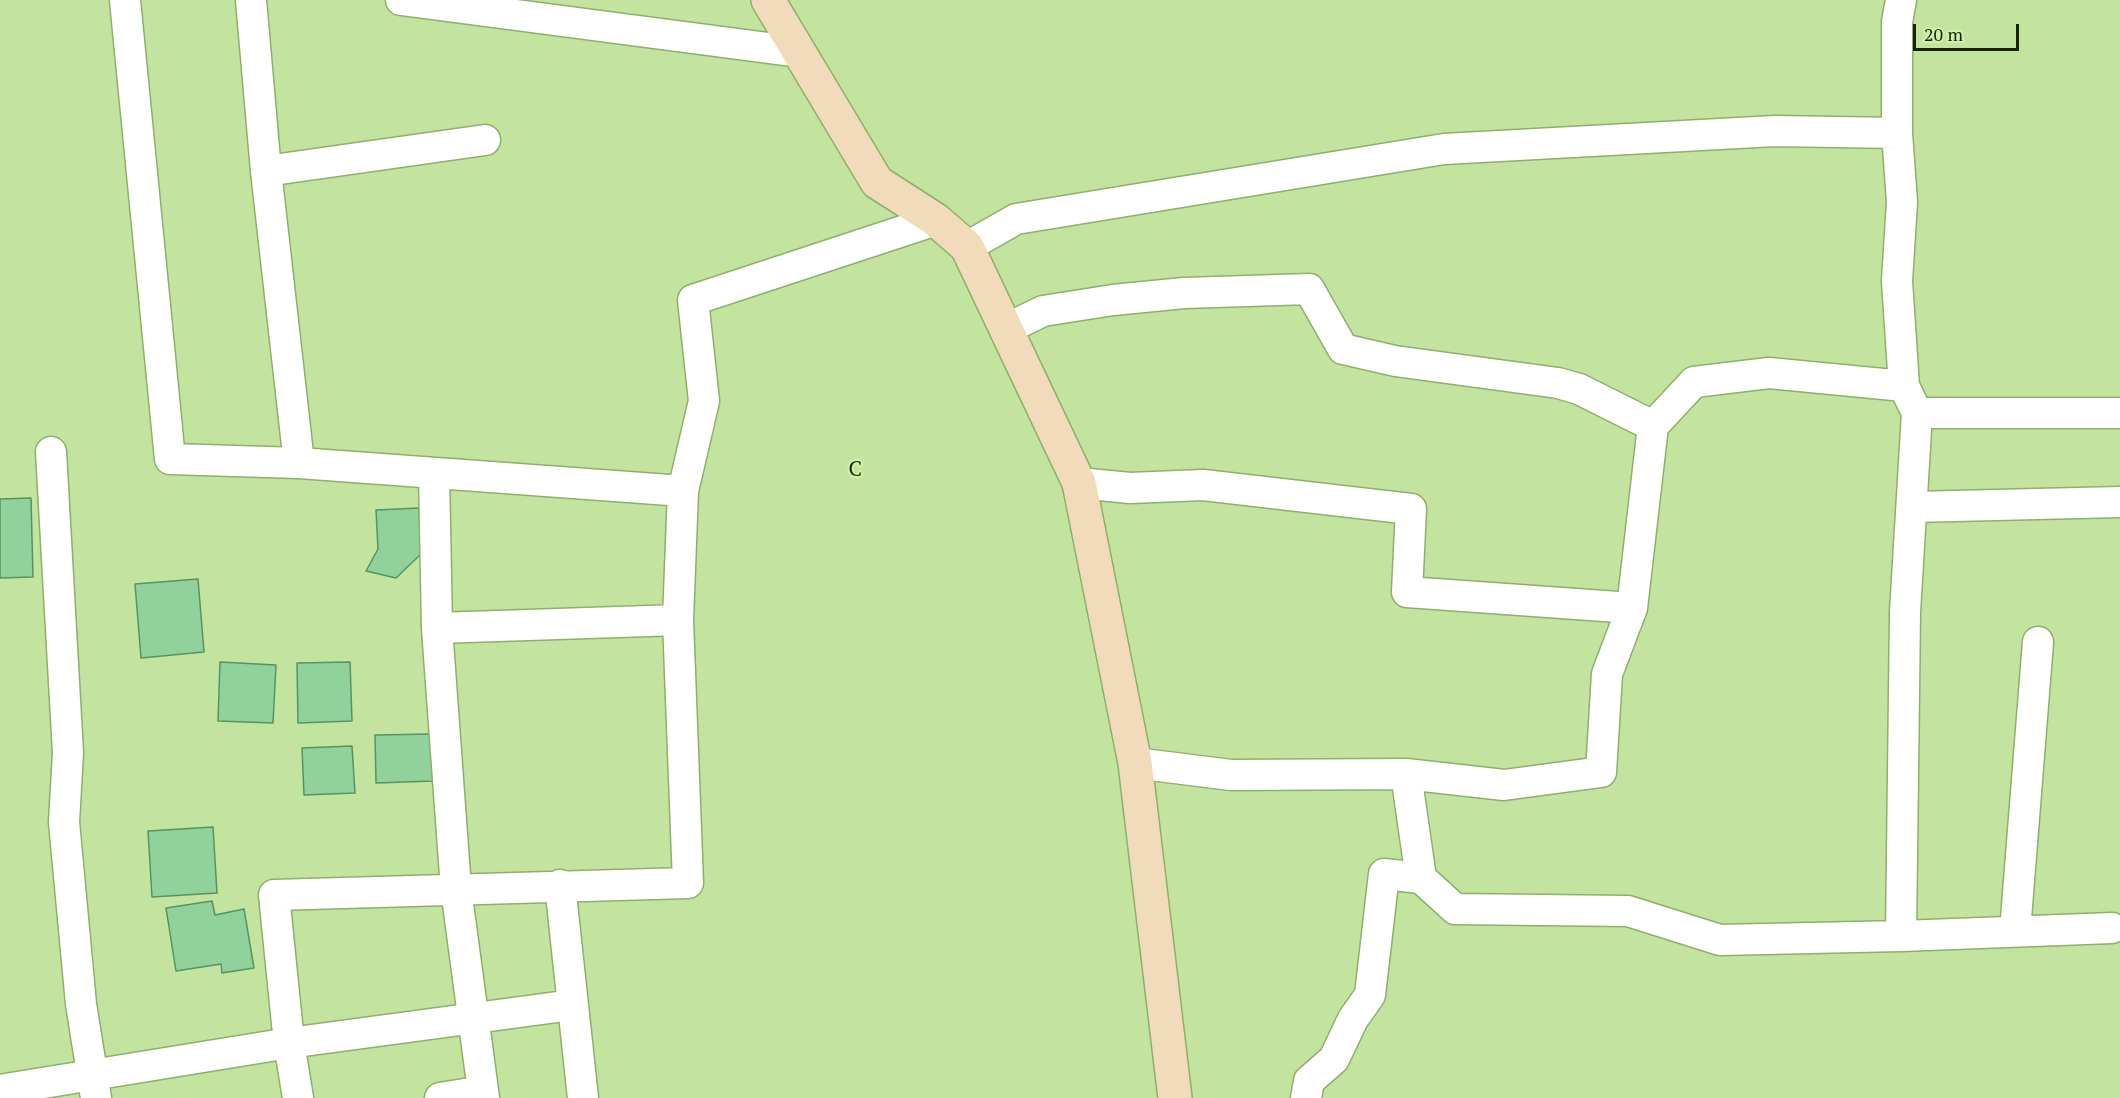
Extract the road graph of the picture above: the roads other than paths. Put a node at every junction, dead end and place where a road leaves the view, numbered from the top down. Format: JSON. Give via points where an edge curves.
{"nodes":[{"id":1,"x":125,"y":0,"type":"edge"},
{"id":2,"x":251,"y":0,"type":"edge"},
{"id":3,"x":768,"y":0,"type":"edge"},
{"id":4,"x":1901,"y":0,"type":"edge"},
{"id":5,"x":418,"y":1,"type":"edge"},
{"id":6,"x":799,"y":52,"type":"junction"},
{"id":7,"x":1898,"y":133,"type":"junction"},
{"id":8,"x":485,"y":140,"type":"dead end"},
{"id":9,"x":266,"y":171,"type":"junction"},
{"id":10,"x":936,"y":220,"type":"junction"},
{"id":11,"x":967,"y":247,"type":"junction"},
{"id":12,"x":1006,"y":329,"type":"junction"},
{"id":13,"x":1904,"y":386,"type":"junction"},
{"id":14,"x":1917,"y":413,"type":"junction"},
{"id":15,"x":2120,"y":413,"type":"edge"},
{"id":16,"x":1653,"y":426,"type":"junction"},
{"id":17,"x":51,"y":452,"type":"dead end"},
{"id":18,"x":298,"y":463,"type":"junction"},
{"id":19,"x":434,"y":474,"type":"junction"},
{"id":20,"x":1078,"y":483,"type":"junction"},
{"id":21,"x":683,"y":490,"type":"junction"},
{"id":22,"x":2120,"y":502,"type":"edge"},
{"id":23,"x":1913,"y":507,"type":"junction"},
{"id":24,"x":1632,"y":608,"type":"junction"},
{"id":25,"x":678,"y":620,"type":"junction"},
{"id":26,"x":437,"y":628,"type":"junction"},
{"id":27,"x":2038,"y":642,"type":"dead end"},
{"id":28,"x":1135,"y":764,"type":"junction"},
{"id":29,"x":1406,"y":774,"type":"junction"},
{"id":30,"x":1421,"y":878,"type":"junction"},
{"id":31,"x":560,"y":885,"type":"junction"},
{"id":32,"x":456,"y":890,"type":"junction"},
{"id":33,"x":2112,"y":928,"type":"dead end"},
{"id":34,"x":2015,"y":931,"type":"junction"},
{"id":35,"x":1901,"y":936,"type":"junction"},
{"id":36,"x":572,"y":1005,"type":"junction"},
{"id":37,"x":473,"y":1019,"type":"junction"},
{"id":38,"x":289,"y":1043,"type":"junction"},
{"id":39,"x":95,"y":1085,"type":"edge"},
{"id":40,"x":9,"y":1093,"type":"edge"},
{"id":41,"x":484,"y":1095,"type":"edge"},
{"id":42,"x":298,"y":1098,"type":"edge"},
{"id":43,"x":440,"y":1098,"type":"edge"},
{"id":44,"x":583,"y":1098,"type":"edge"},
{"id":45,"x":1174,"y":1098,"type":"edge"},
{"id":46,"x":1306,"y":1098,"type":"edge"}],
"edges":[{"from":1,"to":18,"type":"street","via":[[170,459]]},
{"from":2,"to":9,"type":"street"},
{"from":3,"to":6,"type":"street"},
{"from":4,"to":7,"type":"street","via":[[1897,21]]},
{"from":5,"to":6,"type":"street"},
{"from":6,"to":10,"type":"street","via":[[877,182]]},
{"from":7,"to":11,"type":"street","via":[[1775,131],[1444,149],[1016,219]]},
{"from":7,"to":13,"type":"street","via":[[1902,202],[1897,281]]},
{"from":8,"to":9,"type":"street"},
{"from":9,"to":18,"type":"street"},
{"from":10,"to":11,"type":"street"},
{"from":10,"to":21,"type":"street","via":[[693,300],[704,401]]},
{"from":11,"to":12,"type":"street"},
{"from":12,"to":16,"type":"street","via":[[1043,311],[1113,300],[1309,288],[1343,349],[1395,361],[1558,383],[1580,389]]},
{"from":12,"to":20,"type":"street"},
{"from":13,"to":14,"type":"street"},
{"from":13,"to":16,"type":"street","via":[[1770,373],[1694,382]]},
{"from":14,"to":15,"type":"street"},
{"from":14,"to":23,"type":"street"},
{"from":16,"to":24,"type":"street"},
{"from":17,"to":39,"type":"street","via":[[69,753],[64,822],[81,1004]]},
{"from":18,"to":19,"type":"street"},
{"from":19,"to":21,"type":"street"},
{"from":19,"to":26,"type":"street"},
{"from":20,"to":24,"type":"street","via":[[1130,488],[1203,485],[1411,509],[1407,592]]},
{"from":20,"to":28,"type":"street"},
{"from":21,"to":25,"type":"street"},
{"from":22,"to":23,"type":"street"},
{"from":23,"to":35,"type":"street","via":[[1905,612]]},
{"from":24,"to":29,"type":"street","via":[[1607,674],[1601,772],[1504,785]]},
{"from":25,"to":26,"type":"street"},
{"from":25,"to":31,"type":"street","via":[[688,883]]},
{"from":26,"to":32,"type":"street"},
{"from":27,"to":34,"type":"street"},
{"from":28,"to":29,"type":"street","via":[[1231,775]]},
{"from":28,"to":45,"type":"street"},
{"from":29,"to":30,"type":"street"},
{"from":30,"to":35,"type":"street","via":[[1455,909],[1628,911],[1720,940]]},
{"from":30,"to":46,"type":"street","via":[[1384,874],[1370,995],[1353,1018],[1334,1059],[1309,1081]]},
{"from":31,"to":32,"type":"street"},
{"from":31,"to":36,"type":"street"},
{"from":32,"to":37,"type":"street"},
{"from":32,"to":38,"type":"street","via":[[274,895]]},
{"from":33,"to":34,"type":"street"},
{"from":34,"to":35,"type":"street"},
{"from":36,"to":37,"type":"street"},
{"from":36,"to":44,"type":"street"},
{"from":37,"to":38,"type":"street"},
{"from":37,"to":41,"type":"street"},
{"from":38,"to":39,"type":"street"},
{"from":38,"to":42,"type":"street"},
{"from":39,"to":40,"type":"street"},
{"from":41,"to":43,"type":"street"}]}
